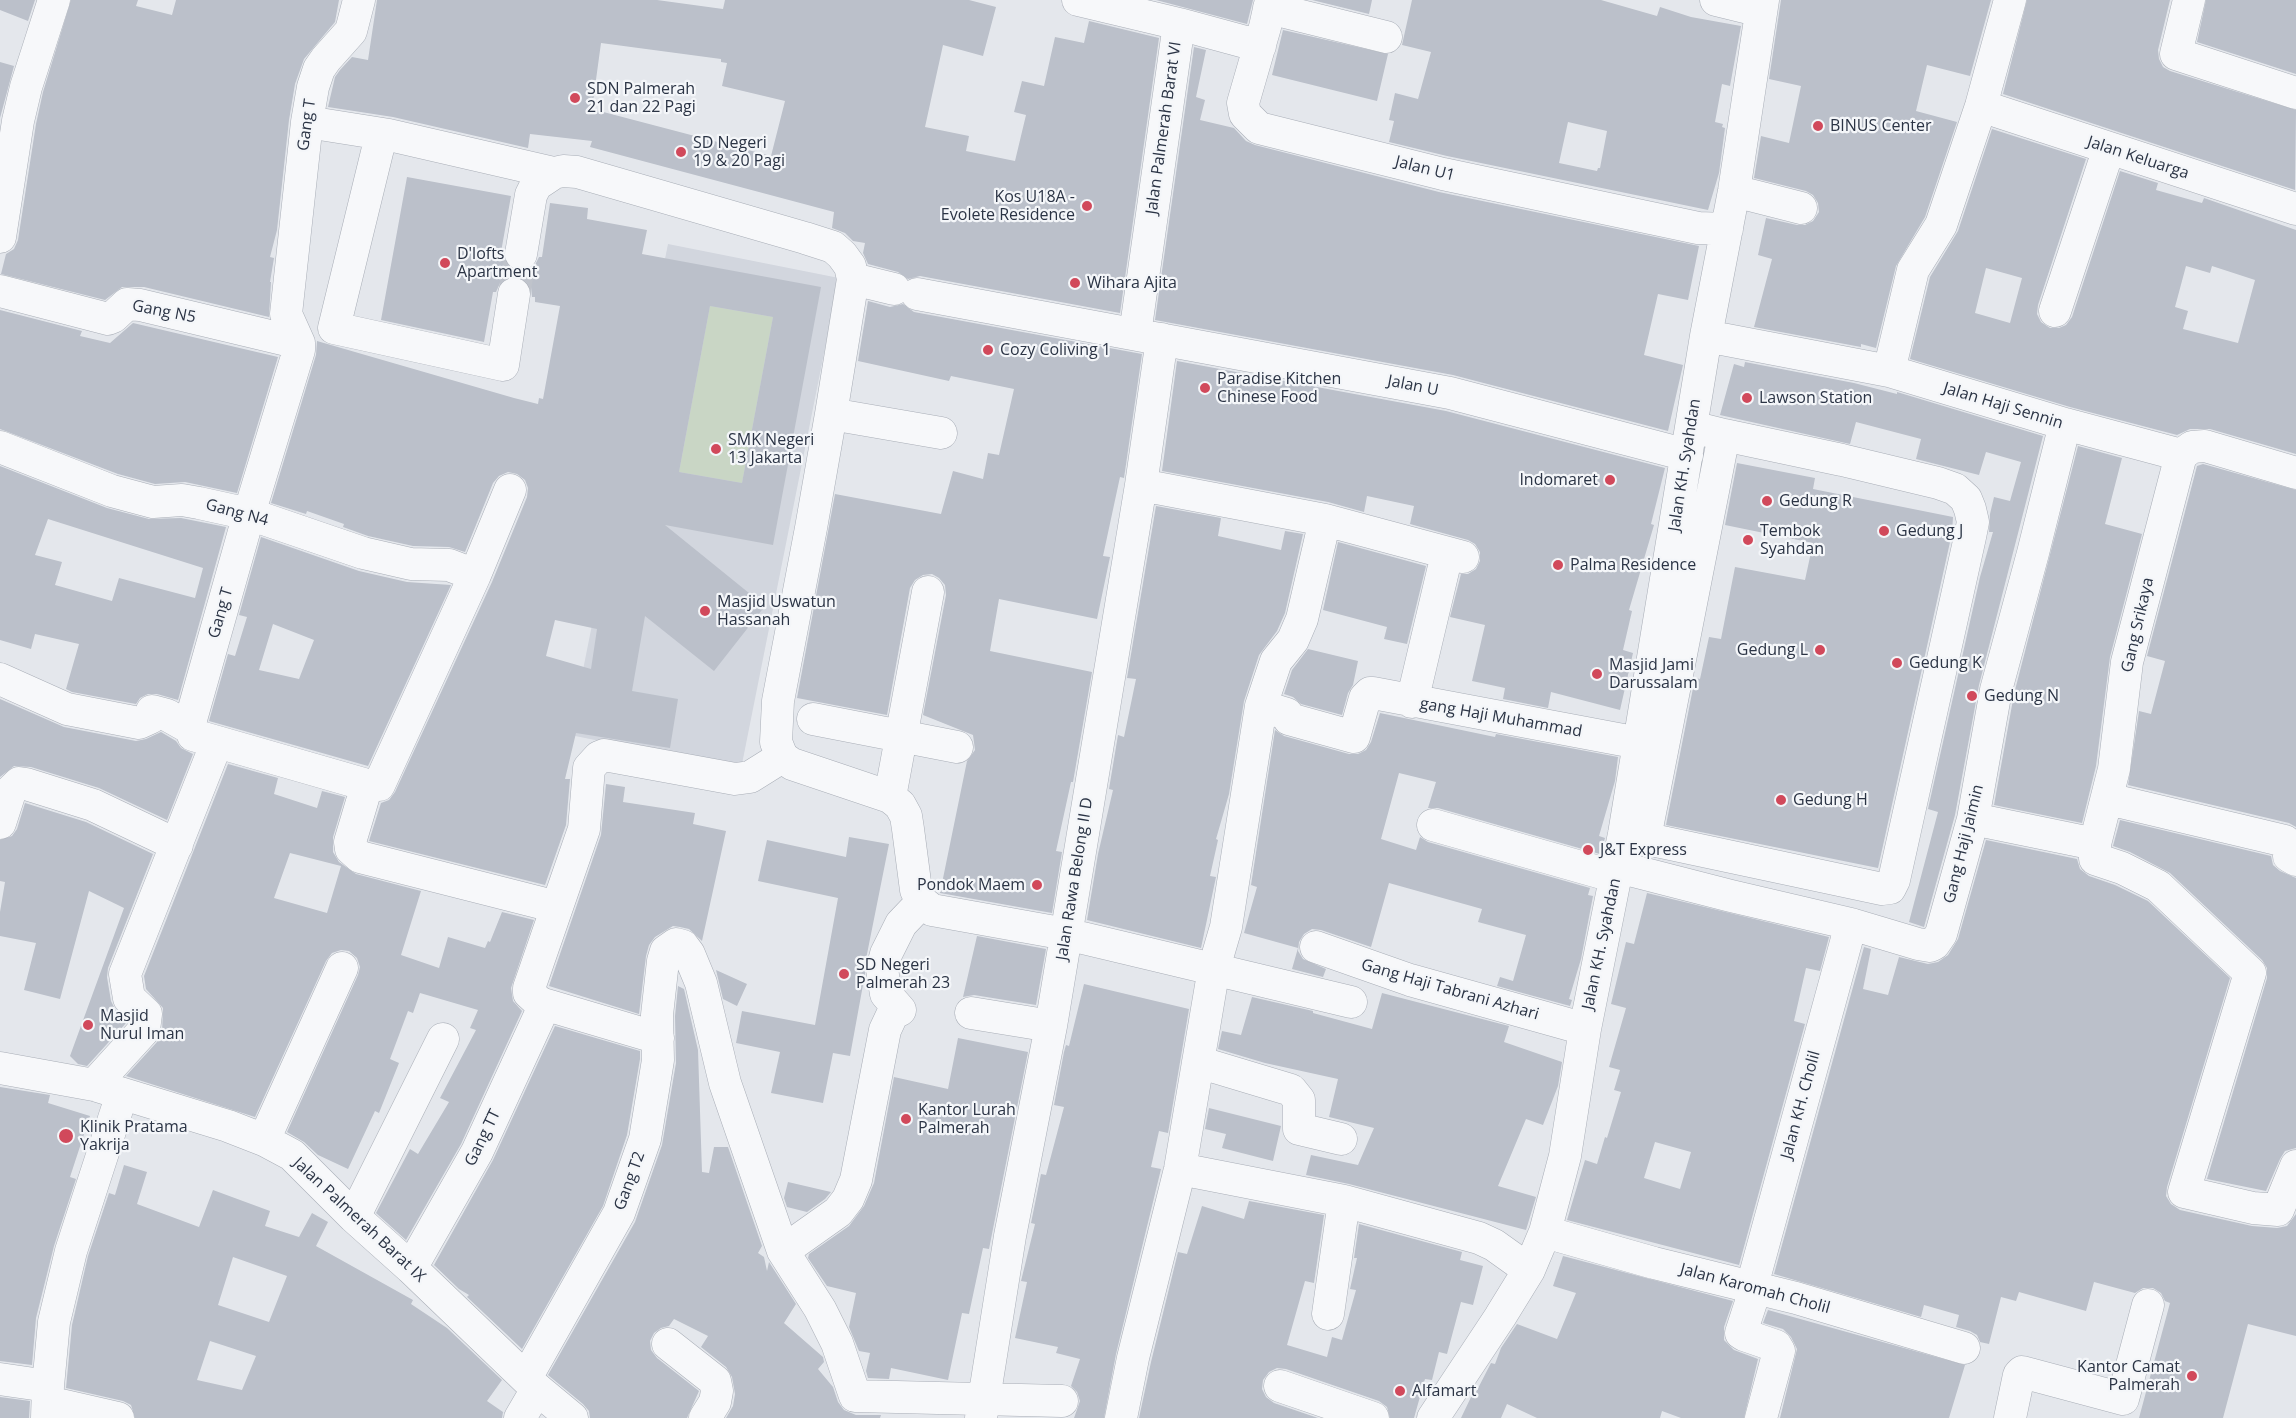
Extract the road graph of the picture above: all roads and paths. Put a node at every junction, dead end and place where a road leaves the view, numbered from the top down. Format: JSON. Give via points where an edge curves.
{"nodes":[{"id":1,"x":54,"y":0,"type":"edge"},
{"id":2,"x":359,"y":0,"type":"edge"},
{"id":3,"x":1078,"y":0,"type":"edge"},
{"id":4,"x":1716,"y":0,"type":"edge"},
{"id":5,"x":2010,"y":0,"type":"edge"},
{"id":6,"x":2190,"y":0,"type":"edge"},
{"id":7,"x":1270,"y":4,"type":"edge"},
{"id":8,"x":1762,"y":6,"type":"edge"},
{"id":9,"x":1179,"y":24,"type":"junction"},
{"id":10,"x":1386,"y":37,"type":"dead end"},
{"id":11,"x":1260,"y":46,"type":"junction"},
{"id":12,"x":2296,"y":93,"type":"edge"},
{"id":13,"x":1981,"y":106,"type":"junction"},
{"id":14,"x":307,"y":122,"type":"junction"},
{"id":15,"x":389,"y":135,"type":"junction"},
{"id":16,"x":2109,"y":148,"type":"junction"},
{"id":17,"x":6,"y":163,"type":"edge"},
{"id":18,"x":554,"y":173,"type":"junction"},
{"id":19,"x":1734,"y":191,"type":"junction"},
{"id":20,"x":1801,"y":208,"type":"dead end"},
{"id":21,"x":2296,"y":209,"type":"edge"},
{"id":22,"x":1727,"y":229,"type":"junction"},
{"id":23,"x":0,"y":237,"type":"edge"},
{"id":24,"x":521,"y":255,"type":"tunnel mouth"},
{"id":25,"x":853,"y":279,"type":"junction"},
{"id":26,"x":0,"y":291,"type":"edge"},
{"id":27,"x":514,"y":294,"type":"tunnel mouth"},
{"id":28,"x":2055,"y":311,"type":"dead end"},
{"id":29,"x":1706,"y":336,"type":"junction"},
{"id":30,"x":1148,"y":337,"type":"junction"},
{"id":31,"x":299,"y":343,"type":"junction"},
{"id":32,"x":1889,"y":371,"type":"junction"},
{"id":33,"x":831,"y":414,"type":"junction"},
{"id":34,"x":2064,"y":424,"type":"junction"},
{"id":35,"x":941,"y":433,"type":"dead end"},
{"id":36,"x":1724,"y":435,"type":"junction"},
{"id":37,"x":1689,"y":441,"type":"junction"},
{"id":38,"x":0,"y":447,"type":"edge"},
{"id":39,"x":2181,"y":455,"type":"junction"},
{"id":40,"x":2296,"y":473,"type":"edge"},
{"id":41,"x":1141,"y":485,"type":"junction"},
{"id":42,"x":510,"y":490,"type":"dead end"},
{"id":43,"x":249,"y":514,"type":"junction"},
{"id":44,"x":1325,"y":520,"type":"junction"},
{"id":45,"x":475,"y":575,"type":"junction"},
{"id":46,"x":928,"y":592,"type":"dead end"},
{"id":47,"x":0,"y":679,"type":"edge"},
{"id":48,"x":1412,"y":702,"type":"junction"},
{"id":49,"x":1261,"y":706,"type":"junction"},
{"id":50,"x":813,"y":719,"type":"dead end"},
{"id":51,"x":204,"y":735,"type":"junction"},
{"id":52,"x":900,"y":737,"type":"junction"},
{"id":53,"x":1639,"y":743,"type":"junction"},
{"id":54,"x":957,"y":747,"type":"dead end"},
{"id":55,"x":782,"y":757,"type":"junction"},
{"id":56,"x":367,"y":785,"type":"junction"},
{"id":57,"x":890,"y":797,"type":"junction"},
{"id":58,"x":2108,"y":798,"type":"junction"},
{"id":59,"x":1973,"y":819,"type":"junction"},
{"id":60,"x":0,"y":823,"type":"edge"},
{"id":61,"x":1433,"y":825,"type":"dead end"},
{"id":62,"x":1634,"y":836,"type":"junction"},
{"id":63,"x":2095,"y":844,"type":"junction"},
{"id":64,"x":177,"y":845,"type":"junction"},
{"id":65,"x":2296,"y":860,"type":"edge"},
{"id":66,"x":1617,"y":872,"type":"junction"},
{"id":67,"x":922,"y":902,"type":"junction"},
{"id":68,"x":557,"y":907,"type":"junction"},
{"id":69,"x":1851,"y":924,"type":"junction"},
{"id":70,"x":1066,"y":934,"type":"junction"},
{"id":71,"x":1316,"y":947,"type":"dead end"},
{"id":72,"x":342,"y":968,"type":"dead end"},
{"id":73,"x":1214,"y":968,"type":"junction"},
{"id":74,"x":1351,"y":1002,"type":"dead end"},
{"id":75,"x":540,"y":1003,"type":"junction"},
{"id":76,"x":971,"y":1013,"type":"dead end"},
{"id":77,"x":1051,"y":1026,"type":"junction"},
{"id":78,"x":1585,"y":1029,"type":"junction"},
{"id":79,"x":658,"y":1038,"type":"junction"},
{"id":80,"x":442,"y":1039,"type":"dead end"},
{"id":81,"x":1198,"y":1062,"type":"junction"},
{"id":82,"x":0,"y":1068,"type":"edge"},
{"id":83,"x":108,"y":1089,"type":"junction"},
{"id":84,"x":1341,"y":1139,"type":"dead end"},
{"id":85,"x":264,"y":1140,"type":"junction"},
{"id":86,"x":2296,"y":1166,"type":"edge"},
{"id":87,"x":1180,"y":1169,"type":"junction"},
{"id":88,"x":1344,"y":1201,"type":"junction"},
{"id":89,"x":354,"y":1216,"type":"junction"},
{"id":90,"x":1545,"y":1232,"type":"junction"},
{"id":91,"x":783,"y":1251,"type":"junction"},
{"id":92,"x":411,"y":1268,"type":"junction"},
{"id":93,"x":1529,"y":1270,"type":"junction"},
{"id":94,"x":1754,"y":1286,"type":"junction"},
{"id":95,"x":2148,"y":1305,"type":"dead end"},
{"id":96,"x":1328,"y":1314,"type":"dead end"},
{"id":97,"x":668,"y":1344,"type":"dead end"},
{"id":98,"x":1964,"y":1348,"type":"dead end"},
{"id":99,"x":0,"y":1378,"type":"edge"},
{"id":100,"x":531,"y":1383,"type":"junction"},
{"id":101,"x":1280,"y":1386,"type":"dead end"},
{"id":102,"x":1062,"y":1401,"type":"dead end"},
{"id":103,"x":48,"y":1402,"type":"edge"},
{"id":104,"x":982,"y":1408,"type":"edge"},
{"id":105,"x":118,"y":1418,"type":"edge"},
{"id":106,"x":520,"y":1418,"type":"edge"},
{"id":107,"x":572,"y":1418,"type":"edge"},
{"id":108,"x":705,"y":1418,"type":"edge"},
{"id":109,"x":1120,"y":1418,"type":"edge"},
{"id":110,"x":1373,"y":1418,"type":"edge"},
{"id":111,"x":1433,"y":1418,"type":"edge"},
{"id":112,"x":1761,"y":1418,"type":"edge"},
{"id":113,"x":2010,"y":1418,"type":"edge"}],
"edges":[{"from":1,"to":17,"type":"street"},
{"from":2,"to":14,"type":"street","name":"Gang T","via":[[351,31],[319,69]]},
{"from":3,"to":9,"type":"street","name":"Jalan Palmerah Barat VI"},
{"from":4,"to":8,"type":"street"},
{"from":5,"to":13,"type":"street"},
{"from":6,"to":12,"type":"street","via":[[2176,54]]},
{"from":7,"to":10,"type":"street"},
{"from":7,"to":11,"type":"street","name":"Jalan U1"},
{"from":8,"to":19,"type":"street","name":"Jalan KH. Syahdan"},
{"from":9,"to":11,"type":"street"},
{"from":9,"to":30,"type":"street","name":"Jalan Palmerah Barat VI"},
{"from":11,"to":22,"type":"street","name":"Jalan U1","via":[[1243,103],[1245,114],[1259,128],[1443,174],[1698,228]]},
{"from":13,"to":16,"type":"street","name":"Jalan Keluarga"},
{"from":13,"to":32,"type":"street","via":[[1941,225],[1913,270]]},
{"from":14,"to":15,"type":"street"},
{"from":14,"to":31,"type":"street","name":"Gang T","via":[[286,314]]},
{"from":15,"to":18,"type":"street"},
{"from":15,"to":27,"type":"street","via":[[380,140],[334,328],[503,365]]},
{"from":16,"to":21,"type":"street","name":"Jalan Keluarga"},
{"from":16,"to":28,"type":"street"},
{"from":17,"to":23,"type":"street"},
{"from":18,"to":24,"type":"street","via":[[536,185],[531,195]]},
{"from":18,"to":25,"type":"street","via":[[584,174],[832,247],[850,266]]},
{"from":19,"to":20,"type":"street"},
{"from":19,"to":22,"type":"street","name":"Jalan KH. Syahdan"},
{"from":22,"to":29,"type":"street","name":"Jalan KH. Syahdan"},
{"from":25,"to":30,"type":"street","name":"Jalan U"},
{"from":25,"to":33,"type":"street"},
{"from":26,"to":31,"type":"street","name":"Gang N5","via":[[108,319],[127,304],[140,304]]},
{"from":29,"to":32,"type":"street","name":"Jalan Haji Sennin"},
{"from":29,"to":37,"type":"street","name":"Jalan KH. Syahdan"},
{"from":30,"to":37,"type":"street","name":"Jalan U"},
{"from":30,"to":41,"type":"street","name":"Jalan Rawa Belong II D"},
{"from":31,"to":43,"type":"street","name":"Gang T"},
{"from":32,"to":34,"type":"street","name":"Jalan Haji Sennin"},
{"from":33,"to":35,"type":"street"},
{"from":33,"to":55,"type":"street","via":[[778,701],[776,742]]},
{"from":34,"to":39,"type":"street","name":"Jalan Haji Sennin"},
{"from":34,"to":59,"type":"street","name":"Gang Haji Jaimin","via":[[1996,690]]},
{"from":36,"to":37,"type":"street","name":"Jalan U"},
{"from":36,"to":62,"type":"street"},
{"from":36,"to":62,"type":"street","name":"Jalan U","via":[[1955,489],[1970,509],[1970,537],[1894,880],[1890,888],[1882,889]]},
{"from":37,"to":53,"type":"street","name":"Jalan KH. Syahdan"},
{"from":38,"to":43,"type":"street","name":"Gang N4","via":[[112,491],[153,502],[183,500]]},
{"from":39,"to":40,"type":"street","via":[[2192,447],[2205,446]]},
{"from":39,"to":58,"type":"street","name":"Gang Srikaya","via":[[2127,662]]},
{"from":41,"to":44,"type":"street"},
{"from":41,"to":70,"type":"street","name":"Jalan Rawa Belong II D"},
{"from":42,"to":45,"type":"street"},
{"from":43,"to":45,"type":"street","name":"Gang N4","via":[[363,553],[411,564],[449,565]]},
{"from":43,"to":51,"type":"street","name":"Gang T","via":[[190,723]]},
{"from":44,"to":48,"type":"street","via":[[1455,556]]},
{"from":44,"to":49,"type":"street","via":[[1299,628],[1276,661]]},
{"from":45,"to":56,"type":"street","via":[[379,785]]},
{"from":46,"to":52,"type":"street"},
{"from":47,"to":51,"type":"street","via":[[67,709],[140,723],[150,718],[152,711]]},
{"from":48,"to":49,"type":"street","name":"gang Haji Muhammad","via":[[1370,693],[1354,737],[1289,719],[1287,714]]},
{"from":48,"to":53,"type":"street","name":"gang Haji Muhammad"},
{"from":49,"to":73,"type":"street","via":[[1226,927]]},
{"from":50,"to":52,"type":"street"},
{"from":51,"to":56,"type":"street"},
{"from":51,"to":64,"type":"street","name":"Gang T"},
{"from":52,"to":54,"type":"street"},
{"from":52,"to":57,"type":"street"},
{"from":53,"to":62,"type":"street","name":"Jalan KH. Syahdan"},
{"from":55,"to":57,"type":"street","via":[[792,764]]},
{"from":55,"to":68,"type":"street","via":[[750,777],[735,779],[599,757],[589,768],[584,829]]},
{"from":56,"to":68,"type":"street","via":[[350,842],[351,849],[360,857]]},
{"from":57,"to":67,"type":"street","via":[[906,816],[916,890]]},
{"from":58,"to":63,"type":"street","name":"Gang Srikaya"},
{"from":58,"to":65,"type":"street","via":[[2285,840],[2290,846],[2289,856]]},
{"from":59,"to":63,"type":"street"},
{"from":59,"to":69,"type":"street","name":"Gang Haji Jaimin","via":[[1941,934],[1934,944],[1918,944]]},
{"from":60,"to":64,"type":"street","via":[[10,792],[20,783],[93,805]]},
{"from":61,"to":66,"type":"street","name":"Gang Haji Jaimin"},
{"from":62,"to":66,"type":"street","name":"Jalan KH. Syahdan"},
{"from":63,"to":86,"type":"street","via":[[2095,859],[2158,886],[2250,973],[2184,1192],[2278,1210]]},
{"from":64,"to":83,"type":"street","name":"Gang T","via":[[125,974],[129,998],[146,1014],[144,1029]]},
{"from":66,"to":69,"type":"street","name":"Gang Haji Jaimin"},
{"from":66,"to":78,"type":"street","name":"Jalan KH. Syahdan"},
{"from":67,"to":70,"type":"street","via":[[938,912]]},
{"from":67,"to":91,"type":"street","via":[[901,924],[882,969],[886,994],[900,1010],[893,1013],[885,1030],[856,1180],[838,1212]]},
{"from":68,"to":75,"type":"street","via":[[529,988]]},
{"from":69,"to":94,"type":"street","name":"Jalan KH. Cholil"},
{"from":70,"to":73,"type":"street"},
{"from":70,"to":77,"type":"street","name":"Jalan Rawa Belong II D"},
{"from":71,"to":78,"type":"street","name":"Gang Haji Tabrani Azhari","via":[[1410,980]]},
{"from":72,"to":85,"type":"street"},
{"from":73,"to":74,"type":"street"},
{"from":73,"to":81,"type":"street"},
{"from":75,"to":79,"type":"street"},
{"from":75,"to":92,"type":"street","name":"Gang TT","via":[[542,1012],[477,1152]]},
{"from":76,"to":77,"type":"street"},
{"from":77,"to":104,"type":"street","name":"Jalan Rawa Belong II D","via":[[1010,1236]]},
{"from":78,"to":90,"type":"street","name":"Jalan KH. Syahdan","via":[[1565,1156]]},
{"from":79,"to":91,"type":"street","name":"Gang T2","via":[[663,961],[669,947],[676,944],[685,949],[694,965],[706,999],[725,1083]]},
{"from":79,"to":100,"type":"street","name":"Gang T2","via":[[645,1139],[619,1213]]},
{"from":80,"to":89,"type":"street"},
{"from":81,"to":84,"type":"street","via":[[1291,1090],[1297,1094],[1300,1105],[1299,1129]]},
{"from":81,"to":87,"type":"street"},
{"from":82,"to":83,"type":"street","name":"Jalan Palmerah Barat IX"},
{"from":83,"to":85,"type":"street","name":"Jalan Palmerah Barat IX"},
{"from":83,"to":103,"type":"street","via":[[54,1322]]},
{"from":85,"to":89,"type":"street","name":"Jalan Palmerah Barat IX","via":[[291,1155]]},
{"from":87,"to":88,"type":"street"},
{"from":87,"to":109,"type":"street"},
{"from":88,"to":93,"type":"street","via":[[1479,1238]]},
{"from":88,"to":96,"type":"street"},
{"from":89,"to":92,"type":"street","name":"Jalan Palmerah Barat IX"},
{"from":90,"to":93,"type":"street","name":"Jalan KH. Syahdan"},
{"from":90,"to":94,"type":"street","name":"Jalan Karomah Cholil"},
{"from":91,"to":104,"type":"street","via":[[837,1343],[855,1396]]},
{"from":92,"to":100,"type":"street","name":"Jalan Palmerah Barat IX"},
{"from":93,"to":111,"type":"street","name":"Jalan KH. Syahdan"},
{"from":94,"to":98,"type":"street","name":"Jalan Karomah Cholil"},
{"from":94,"to":112,"type":"street","name":"Jalan KH. Cholil","via":[[1741,1333],[1776,1346],[1779,1351]]},
{"from":95,"to":113,"type":"street","via":[[2123,1399],[2022,1372]]},
{"from":97,"to":108,"type":"street","via":[[715,1381],[715,1402]]},
{"from":99,"to":103,"type":"street"},
{"from":100,"to":106,"type":"street","name":"Gang T2"},
{"from":100,"to":107,"type":"street","name":"Jalan Palmerah Barat IX"},
{"from":101,"to":110,"type":"street"},
{"from":102,"to":104,"type":"street"},
{"from":103,"to":105,"type":"street"}]}
